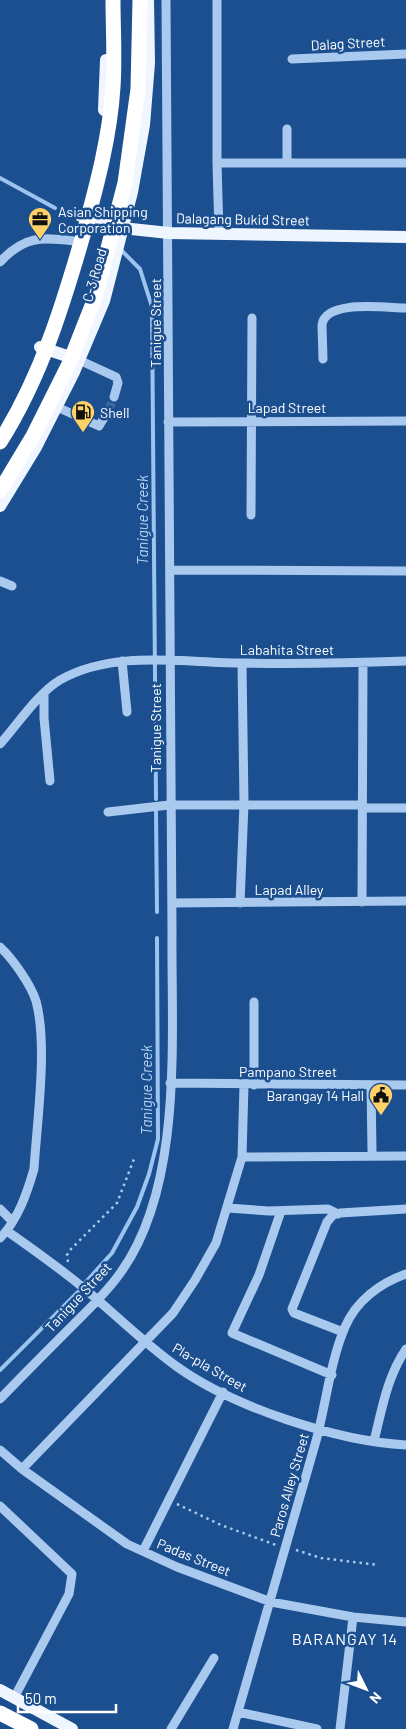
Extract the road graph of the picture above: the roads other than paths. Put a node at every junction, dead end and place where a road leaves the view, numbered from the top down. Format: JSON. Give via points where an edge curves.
{"nodes":[{"id":1,"x":107,"y":0,"type":"edge"},
{"id":2,"x":113,"y":0,"type":"edge"},
{"id":3,"x":140,"y":0,"type":"edge"},
{"id":4,"x":148,"y":0,"type":"edge"},
{"id":5,"x":166,"y":0,"type":"edge"},
{"id":6,"x":217,"y":0,"type":"edge"},
{"id":7,"x":406,"y":54,"type":"edge"},
{"id":8,"x":292,"y":59,"type":"dead end"},
{"id":9,"x":287,"y":129,"type":"dead end"},
{"id":10,"x":216,"y":163,"type":"junction"},
{"id":11,"x":287,"y":163,"type":"junction"},
{"id":12,"x":406,"y":164,"type":"edge"},
{"id":13,"x":82,"y":216,"type":"junction"},
{"id":14,"x":122,"y":228,"type":"junction"},
{"id":15,"x":169,"y":232,"type":"junction"},
{"id":16,"x":219,"y":234,"type":"junction"},
{"id":17,"x":406,"y":237,"type":"edge"},
{"id":18,"x":74,"y":241,"type":"junction"},
{"id":19,"x":0,"y":262,"type":"edge"},
{"id":20,"x":406,"y":308,"type":"edge"},
{"id":21,"x":252,"y":318,"type":"dead end"},
{"id":22,"x":40,"y":347,"type":"junction"},
{"id":23,"x":322,"y":359,"type":"dead end"},
{"id":24,"x":79,"y":360,"type":"junction"},
{"id":25,"x":114,"y":397,"type":"tunnel mouth"},
{"id":26,"x":57,"y":407,"type":"junction"},
{"id":27,"x":108,"y":411,"type":"tunnel mouth"},
{"id":28,"x":251,"y":421,"type":"junction"},
{"id":29,"x":406,"y":421,"type":"edge"},
{"id":30,"x":168,"y":422,"type":"junction"},
{"id":31,"x":0,"y":429,"type":"edge"},
{"id":32,"x":0,"y":442,"type":"edge"},
{"id":33,"x":0,"y":491,"type":"edge"},
{"id":34,"x":0,"y":506,"type":"edge"},
{"id":35,"x":251,"y":515,"type":"dead end"},
{"id":36,"x":171,"y":570,"type":"junction"},
{"id":37,"x":406,"y":571,"type":"edge"},
{"id":38,"x":0,"y":581,"type":"edge"},
{"id":39,"x":12,"y":586,"type":"dead end"},
{"id":40,"x":122,"y":661,"type":"junction"},
{"id":41,"x":164,"y":661,"type":"junction"},
{"id":42,"x":406,"y":661,"type":"edge"},
{"id":43,"x":242,"y":663,"type":"junction"},
{"id":44,"x":363,"y":663,"type":"junction"},
{"id":45,"x":44,"y":694,"type":"junction"},
{"id":46,"x":127,"y":712,"type":"dead end"},
{"id":47,"x":0,"y":744,"type":"edge"},
{"id":48,"x":50,"y":781,"type":"dead end"},
{"id":49,"x":244,"y":804,"type":"junction"},
{"id":50,"x":170,"y":805,"type":"junction"},
{"id":51,"x":363,"y":807,"type":"junction"},
{"id":52,"x":406,"y":808,"type":"edge"},
{"id":53,"x":108,"y":812,"type":"dead end"},
{"id":54,"x":406,"y":901,"type":"edge"},
{"id":55,"x":362,"y":902,"type":"junction"},
{"id":56,"x":172,"y":903,"type":"junction"},
{"id":57,"x":240,"y":903,"type":"junction"},
{"id":58,"x":1,"y":950,"type":"edge"},
{"id":59,"x":254,"y":1002,"type":"dead end"},
{"id":60,"x":170,"y":1083,"type":"junction"},
{"id":61,"x":244,"y":1085,"type":"junction"},
{"id":62,"x":254,"y":1085,"type":"junction"},
{"id":63,"x":371,"y":1085,"type":"junction"},
{"id":64,"x":406,"y":1085,"type":"edge"},
{"id":65,"x":372,"y":1151,"type":"dead end"},
{"id":66,"x":406,"y":1156,"type":"edge"},
{"id":67,"x":242,"y":1157,"type":"junction"},
{"id":68,"x":228,"y":1208,"type":"junction"},
{"id":69,"x":0,"y":1209,"type":"edge"},
{"id":70,"x":406,"y":1209,"type":"edge"},
{"id":71,"x":281,"y":1211,"type":"junction"},
{"id":72,"x":338,"y":1214,"type":"junction"},
{"id":73,"x":12,"y":1221,"type":"junction"},
{"id":74,"x":7,"y":1231,"type":"junction"},
{"id":75,"x":0,"y":1238,"type":"edge"},
{"id":76,"x":406,"y":1274,"type":"edge"},
{"id":77,"x":98,"y":1300,"type":"junction"},
{"id":78,"x":343,"y":1332,"type":"junction"},
{"id":79,"x":146,"y":1342,"type":"junction"},
{"id":80,"x":406,"y":1349,"type":"edge"},
{"id":81,"x":332,"y":1375,"type":"junction"},
{"id":82,"x":223,"y":1392,"type":"junction"},
{"id":83,"x":0,"y":1399,"type":"edge"},
{"id":84,"x":319,"y":1429,"type":"junction"},
{"id":85,"x":374,"y":1441,"type":"junction"},
{"id":86,"x":406,"y":1445,"type":"edge"},
{"id":87,"x":0,"y":1450,"type":"edge"},
{"id":88,"x":22,"y":1469,"type":"junction"},
{"id":89,"x":0,"y":1506,"type":"edge"},
{"id":90,"x":143,"y":1551,"type":"junction"},
{"id":91,"x":270,"y":1602,"type":"junction"},
{"id":92,"x":353,"y":1617,"type":"junction"},
{"id":93,"x":406,"y":1622,"type":"edge"},
{"id":94,"x":214,"y":1658,"type":"dead end"},
{"id":95,"x":0,"y":1690,"type":"edge"},
{"id":96,"x":14,"y":1698,"type":"junction"},
{"id":97,"x":238,"y":1712,"type":"junction"},
{"id":98,"x":0,"y":1713,"type":"edge"},
{"id":99,"x":31,"y":1729,"type":"edge"},
{"id":100,"x":72,"y":1729,"type":"edge"},
{"id":101,"x":171,"y":1729,"type":"edge"},
{"id":102,"x":233,"y":1729,"type":"edge"},
{"id":103,"x":317,"y":1729,"type":"edge"},
{"id":104,"x":340,"y":1729,"type":"edge"}],
"edges":[{"from":1,"to":13,"type":"main road","name":"C-3 Road","via":[[102,127]]},
{"from":2,"to":32,"type":"highway","bridge":true,"via":[[113,88],[99,175],[68,289],[48,347]]},
{"from":3,"to":33,"type":"highway","bridge":true,"via":[[138,89],[125,183],[95,298],[69,364],[33,436]]},
{"from":4,"to":14,"type":"main road","name":"C-3 Road","via":[[149,63],[144,125]]},
{"from":5,"to":15,"type":"street","name":"Tanigue Street"},
{"from":6,"to":10,"type":"street"},
{"from":7,"to":8,"type":"street","name":"Dalag Street"},
{"from":9,"to":11,"type":"street"},
{"from":10,"to":11,"type":"street"},
{"from":10,"to":16,"type":"street"},
{"from":11,"to":12,"type":"street"},
{"from":13,"to":14,"type":"main road","name":"Dalagang Bukid Street"},
{"from":13,"to":18,"type":"main road","name":"C-3 Road"},
{"from":14,"to":15,"type":"main road","name":"Dalagang Bukid Street"},
{"from":14,"to":24,"type":"main road","name":"C-3 Road","via":[[104,301]]},
{"from":15,"to":16,"type":"main road","name":"Dalagang Bukid Street"},
{"from":15,"to":30,"type":"street","name":"Tanigue Street"},
{"from":16,"to":17,"type":"main road","name":"Dalagang Bukid Street"},
{"from":18,"to":19,"type":"street","via":[[29,240],[10,251]]},
{"from":18,"to":22,"type":"main road","name":"C-3 Road"},
{"from":20,"to":23,"type":"street","via":[[340,307],[328,313],[322,325]]},
{"from":21,"to":28,"type":"street"},
{"from":22,"to":24,"type":"main road"},
{"from":22,"to":31,"type":"main road","name":"C-3 Road"},
{"from":24,"to":25,"type":"street","via":[[116,377],[118,383]]},
{"from":24,"to":26,"type":"main road","name":"C-3 Road"},
{"from":26,"to":27,"type":"street","via":[[99,426]]},
{"from":26,"to":34,"type":"main road","name":"C-3 Road"},
{"from":28,"to":29,"type":"street","name":"Lapad Street"},
{"from":28,"to":30,"type":"street","name":"Lapad Street"},
{"from":28,"to":35,"type":"street"},
{"from":30,"to":36,"type":"street","name":"Tanigue Street"},
{"from":36,"to":37,"type":"street"},
{"from":36,"to":41,"type":"street","name":"Tanigue Street"},
{"from":38,"to":39,"type":"street"},
{"from":40,"to":41,"type":"street"},
{"from":40,"to":45,"type":"street","via":[[70,675]]},
{"from":40,"to":46,"type":"street"},
{"from":41,"to":43,"type":"street","name":"Labahita Street"},
{"from":41,"to":50,"type":"street","name":"Tanigue Street"},
{"from":42,"to":44,"type":"street","name":"Labahita Street"},
{"from":43,"to":44,"type":"street","name":"Labahita Street"},
{"from":43,"to":49,"type":"street"},
{"from":44,"to":51,"type":"street"},
{"from":45,"to":47,"type":"street"},
{"from":45,"to":48,"type":"street"},
{"from":49,"to":50,"type":"street"},
{"from":49,"to":51,"type":"street"},
{"from":49,"to":57,"type":"street"},
{"from":50,"to":53,"type":"street"},
{"from":50,"to":56,"type":"street","name":"Tanigue Street"},
{"from":51,"to":52,"type":"street"},
{"from":51,"to":55,"type":"street"},
{"from":54,"to":55,"type":"street","name":"Lapad Alley"},
{"from":55,"to":57,"type":"street","name":"Lapad Alley"},
{"from":56,"to":57,"type":"street","name":"Lapad Alley"},
{"from":56,"to":60,"type":"street","name":"Tanigue Street"},
{"from":58,"to":73,"type":"street","via":[[17,966],[35,1000],[41,1035],[34,1169],[28,1190]]},
{"from":59,"to":62,"type":"street"},
{"from":60,"to":61,"type":"street","name":"Pampano Street"},
{"from":60,"to":77,"type":"street","name":"Tanigue Street","via":[[167,1141],[158,1190],[122,1272]]},
{"from":61,"to":62,"type":"street","name":"Pampano Street"},
{"from":61,"to":67,"type":"street"},
{"from":62,"to":63,"type":"street","name":"Pampano Street"},
{"from":63,"to":64,"type":"street","name":"Pampano Street"},
{"from":63,"to":65,"type":"street"},
{"from":66,"to":67,"type":"street"},
{"from":67,"to":68,"type":"street"},
{"from":68,"to":71,"type":"street"},
{"from":68,"to":79,"type":"street","via":[[216,1243],[195,1280],[174,1313]]},
{"from":69,"to":73,"type":"street"},
{"from":70,"to":72,"type":"street"},
{"from":71,"to":72,"type":"street","via":[[328,1209]]},
{"from":71,"to":81,"type":"street","via":[[259,1275],[232,1333]]},
{"from":72,"to":78,"type":"street","via":[[327,1222],[292,1309],[294,1313]]},
{"from":73,"to":74,"type":"street"},
{"from":74,"to":75,"type":"street"},
{"from":74,"to":77,"type":"street","name":"Pla-pla Street"},
{"from":76,"to":78,"type":"street","name":"Paros Alley Street","via":[[391,1279],[372,1292],[357,1308]]},
{"from":77,"to":79,"type":"street","name":"Pla-pla Street"},
{"from":77,"to":83,"type":"street","name":"Tanigue Street"},
{"from":78,"to":81,"type":"street","name":"Paros Alley Street"},
{"from":79,"to":82,"type":"street","name":"Pla-pla Street","via":[[177,1367]]},
{"from":79,"to":88,"type":"street"},
{"from":80,"to":85,"type":"street","via":[[396,1363],[387,1386]]},
{"from":81,"to":84,"type":"street","name":"Paros Alley Street"},
{"from":82,"to":84,"type":"street","name":"Pla-pla Street","via":[[261,1410]]},
{"from":82,"to":90,"type":"street"},
{"from":84,"to":85,"type":"street","name":"Pla-pla Street"},
{"from":84,"to":91,"type":"street","name":"Paros Alley Street"},
{"from":85,"to":86,"type":"street","name":"Pla-pla Street"},
{"from":87,"to":88,"type":"street","name":"Padas Street"},
{"from":88,"to":90,"type":"street","name":"Padas Street","via":[[127,1544]]},
{"from":89,"to":96,"type":"street","via":[[72,1574],[70,1594]]},
{"from":90,"to":91,"type":"street","name":"Padas Street"},
{"from":91,"to":92,"type":"street","name":"Padas Street"},
{"from":91,"to":97,"type":"street","name":"Paros Alley Street"},
{"from":92,"to":93,"type":"street","name":"Padas Street"},
{"from":92,"to":104,"type":"street"},
{"from":94,"to":101,"type":"street"},
{"from":95,"to":96,"type":"main road"},
{"from":96,"to":100,"type":"main road"},
{"from":97,"to":102,"type":"street","name":"Paros Alley Street"},
{"from":97,"to":103,"type":"street"},
{"from":98,"to":99,"type":"highway"}]}
